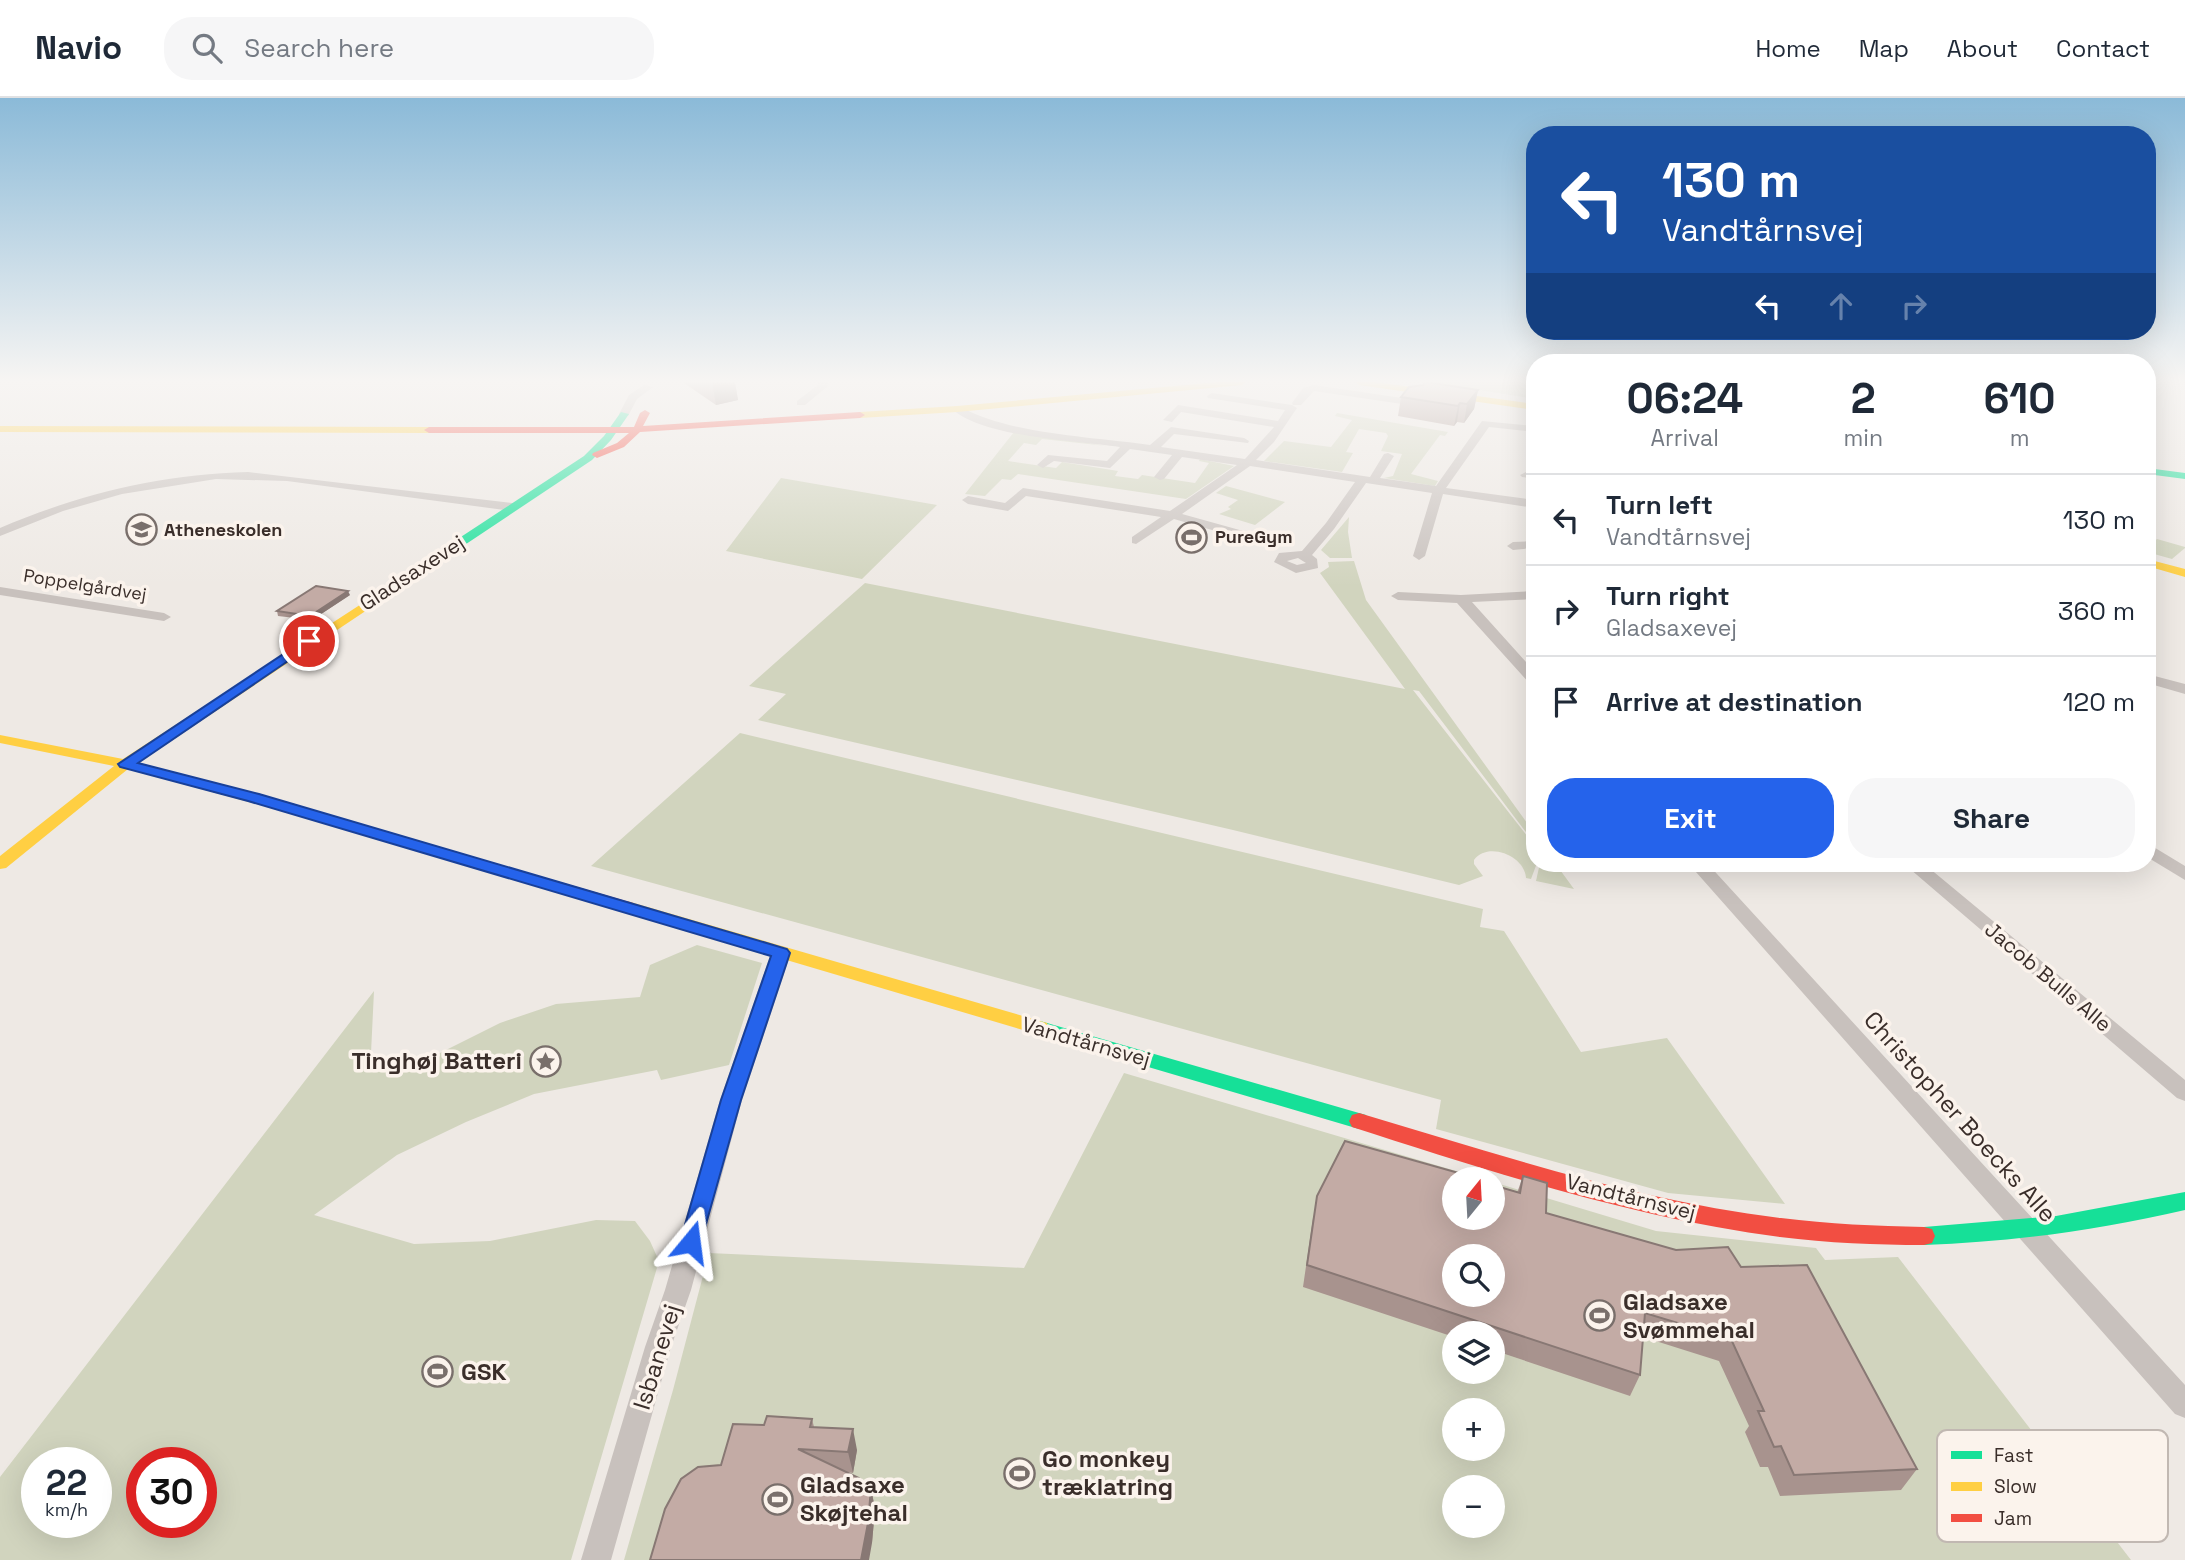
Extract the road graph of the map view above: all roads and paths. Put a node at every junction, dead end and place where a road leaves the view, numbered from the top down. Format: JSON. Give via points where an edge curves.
{"nodes":[{"id":1,"x":597,"y":450,"type":"edge"},
{"id":2,"x":611,"y":450,"type":"edge"},
{"id":3,"x":1123,"y":450,"type":"edge"},
{"id":4,"x":1161,"y":450,"type":"edge"},
{"id":5,"x":1260,"y":450,"type":"edge"},
{"id":6,"x":1467,"y":450,"type":"edge"},
{"id":7,"x":1179,"y":453,"type":"junction"},
{"id":8,"x":1388,"y":456,"type":"dead end"},
{"id":9,"x":588,"y":458,"type":"junction"},
{"id":10,"x":1247,"y":463,"type":"junction"},
{"id":11,"x":1043,"y":465,"type":"dead end"},
{"id":12,"x":2156,"y":472,"type":"edge"},
{"id":13,"x":2185,"y":476,"type":"edge"},
{"id":14,"x":1160,"y":477,"type":"dead end"},
{"id":15,"x":1368,"y":480,"type":"junction"},
{"id":16,"x":1438,"y":491,"type":"junction"},
{"id":17,"x":968,"y":500,"type":"dead end"},
{"id":18,"x":1526,"y":503,"type":"edge"},
{"id":19,"x":512,"y":508,"type":"junction"},
{"id":20,"x":1172,"y":515,"type":"junction"},
{"id":21,"x":0,"y":532,"type":"edge"},
{"id":22,"x":1250,"y":537,"type":"dead end"},
{"id":23,"x":1136,"y":540,"type":"dead end"},
{"id":24,"x":1304,"y":555,"type":"dead end"},
{"id":25,"x":1419,"y":556,"type":"dead end"},
{"id":26,"x":2156,"y":567,"type":"edge"},
{"id":27,"x":2185,"y":575,"type":"edge"},
{"id":28,"x":0,"y":591,"type":"edge"},
{"id":29,"x":1526,"y":595,"type":"edge"},
{"id":30,"x":1398,"y":596,"type":"dead end"},
{"id":31,"x":1461,"y":599,"type":"junction"},
{"id":32,"x":164,"y":617,"type":"dead end"},
{"id":33,"x":1526,"y":671,"type":"edge"},
{"id":34,"x":2156,"y":681,"type":"edge"},
{"id":35,"x":2185,"y":690,"type":"edge"},
{"id":36,"x":0,"y":739,"type":"edge"},
{"id":37,"x":126,"y":764,"type":"junction"},
{"id":38,"x":2156,"y":855,"type":"edge"},
{"id":39,"x":0,"y":864,"type":"edge"},
{"id":40,"x":1705,"y":872,"type":"edge"},
{"id":41,"x":1923,"y":872,"type":"edge"},
{"id":42,"x":2185,"y":874,"type":"edge"},
{"id":43,"x":781,"y":953,"type":"junction"},
{"id":44,"x":2185,"y":1092,"type":"edge"},
{"id":45,"x":2185,"y":1201,"type":"edge"},
{"id":46,"x":2026,"y":1230,"type":"junction"},
{"id":47,"x":2185,"y":1405,"type":"edge"},
{"id":48,"x":596,"y":1560,"type":"edge"}],
"edges":[{"from":1,"to":9,"type":"main road","name":"Gladsaxevej"},
{"from":2,"to":9,"type":"main road","name":"Gladsaxevej"},
{"from":3,"to":11,"type":"street","via":[[1110,465],[1052,457]]},
{"from":4,"to":7,"type":"street"},
{"from":5,"to":10,"type":"street"},
{"from":6,"to":16,"type":"street"},
{"from":7,"to":10,"type":"street"},
{"from":7,"to":14,"type":"street"},
{"from":8,"to":15,"type":"street"},
{"from":9,"to":19,"type":"main road","name":"Gladsaxevej"},
{"from":10,"to":15,"type":"street"},
{"from":10,"to":20,"type":"street"},
{"from":12,"to":13,"type":"main road"},
{"from":15,"to":16,"type":"street"},
{"from":15,"to":24,"type":"street"},
{"from":16,"to":18,"type":"street"},
{"from":16,"to":25,"type":"street"},
{"from":17,"to":20,"type":"street","via":[[1008,507],[1023,492]]},
{"from":19,"to":21,"type":"street","via":[[232,475],[121,490],[49,511]]},
{"from":19,"to":37,"type":"main road","name":"Gladsaxevej"},
{"from":20,"to":22,"type":"street"},
{"from":20,"to":23,"type":"street"},
{"from":26,"to":27,"type":"main road"},
{"from":28,"to":32,"type":"street","name":"Poppelgårdvej"},
{"from":29,"to":31,"type":"street"},
{"from":30,"to":31,"type":"street"},
{"from":31,"to":33,"type":"street"},
{"from":34,"to":35,"type":"street"},
{"from":36,"to":37,"type":"main road","name":"Vandtårnsvej"},
{"from":37,"to":39,"type":"main road","name":"Gladsaxevej"},
{"from":37,"to":43,"type":"main road","name":"Vandtårnsvej","via":[[254,797]]},
{"from":38,"to":42,"type":"street"},
{"from":40,"to":46,"type":"street","name":"Christopher Boecks Alle"},
{"from":41,"to":44,"type":"street","name":"Jacob Bulls Alle"},
{"from":43,"to":46,"type":"main road","name":"Vandtårnsvej","via":[[1610,1195],[1707,1216],[1826,1232],[1950,1235]]},
{"from":43,"to":48,"type":"street","name":"Isbanevej","via":[[731,1100]]},
{"from":45,"to":46,"type":"main road","name":"Vandtårnsvej","via":[[2134,1215]]},
{"from":46,"to":47,"type":"street","name":"Christopher Boecks Alle"}]}
